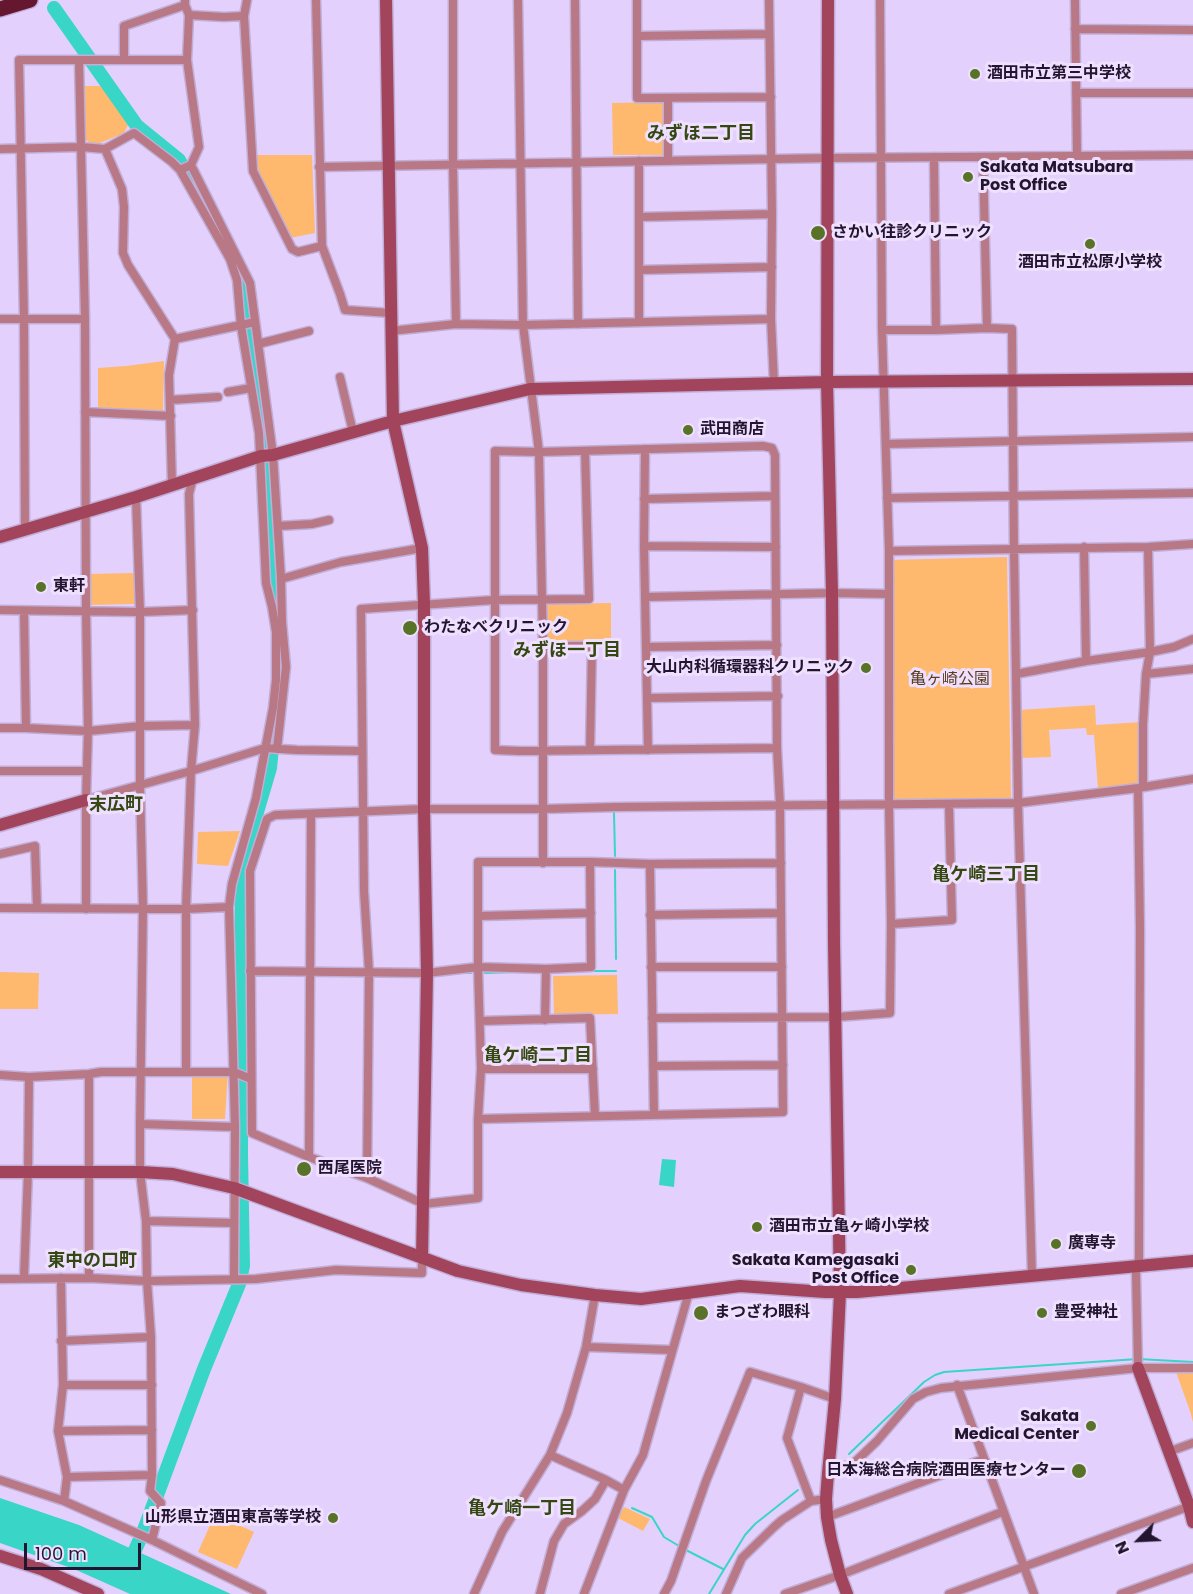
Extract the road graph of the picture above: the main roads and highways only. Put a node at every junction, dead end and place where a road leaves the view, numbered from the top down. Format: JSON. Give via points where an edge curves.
{"nodes":[{"id":1,"x":30,"y":0,"type":"edge"},
{"id":2,"x":0,"y":9,"type":"edge"}],
"edges":[{"from":1,"to":2,"type":"highway"}]}
